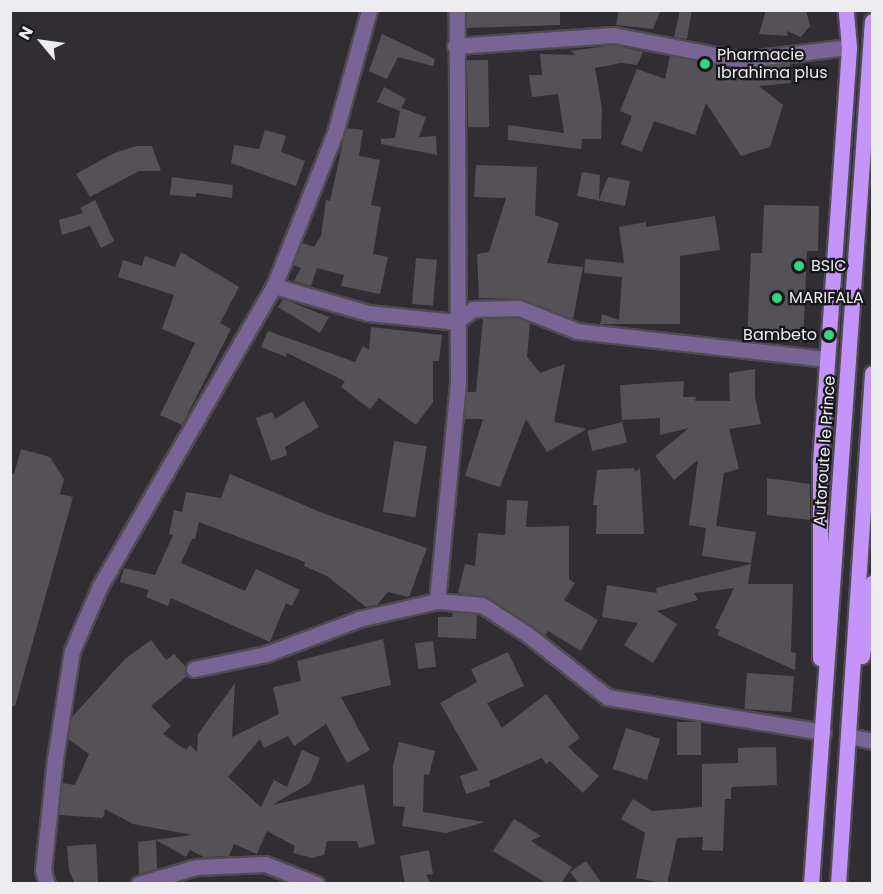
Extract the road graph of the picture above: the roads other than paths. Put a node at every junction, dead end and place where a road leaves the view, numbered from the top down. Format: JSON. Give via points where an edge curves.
{"nodes":[{"id":1,"x":369,"y":10,"type":"edge"},
{"id":2,"x":457,"y":10,"type":"edge"},
{"id":3,"x":846,"y":10,"type":"edge"},
{"id":4,"x":873,"y":21,"type":"edge"},
{"id":5,"x":455,"y":46,"type":"junction"},
{"id":6,"x":849,"y":47,"type":"junction"},
{"id":7,"x":274,"y":286,"type":"junction"},
{"id":8,"x":456,"y":322,"type":"junction"},
{"id":9,"x":825,"y":359,"type":"junction"},
{"id":10,"x":872,"y":374,"type":"edge"},
{"id":11,"x":873,"y":583,"type":"edge"},
{"id":12,"x":436,"y":601,"type":"junction"},
{"id":13,"x":194,"y":669,"type":"dead end"},
{"id":14,"x":823,"y":732,"type":"junction"},
{"id":15,"x":849,"y":736,"type":"junction"},
{"id":16,"x":873,"y":741,"type":"edge"},
{"id":17,"x":48,"y":884,"type":"edge"},
{"id":18,"x":139,"y":884,"type":"edge"},
{"id":19,"x":316,"y":884,"type":"edge"},
{"id":20,"x":811,"y":884,"type":"edge"},
{"id":21,"x":838,"y":884,"type":"edge"}],
"edges":[{"from":1,"to":7,"type":"street","via":[[335,133]]},
{"from":2,"to":5,"type":"street"},
{"from":3,"to":6,"type":"main road"},
{"from":4,"to":14,"type":"main road","name":"Autoroute le Prince"},
{"from":5,"to":6,"type":"street","via":[[614,35],[741,60]]},
{"from":5,"to":8,"type":"street"},
{"from":6,"to":9,"type":"main road"},
{"from":7,"to":8,"type":"street","via":[[368,313]]},
{"from":7,"to":17,"type":"street","via":[[100,586],[72,651],[43,870]]},
{"from":8,"to":9,"type":"street","via":[[473,309],[519,308],[577,331]]},
{"from":8,"to":12,"type":"street","via":[[458,383]]},
{"from":9,"to":14,"type":"main road","via":[[818,604]]},
{"from":10,"to":15,"type":"main road"},
{"from":11,"to":15,"type":"main road"},
{"from":12,"to":13,"type":"street","via":[[359,619],[266,654]]},
{"from":12,"to":14,"type":"street","via":[[482,605],[527,634],[606,697]]},
{"from":14,"to":20,"type":"main road","name":"Autoroute le Prince"},
{"from":15,"to":16,"type":"street"},
{"from":15,"to":21,"type":"main road"},
{"from":18,"to":19,"type":"street","via":[[196,867],[265,864]]}]}
